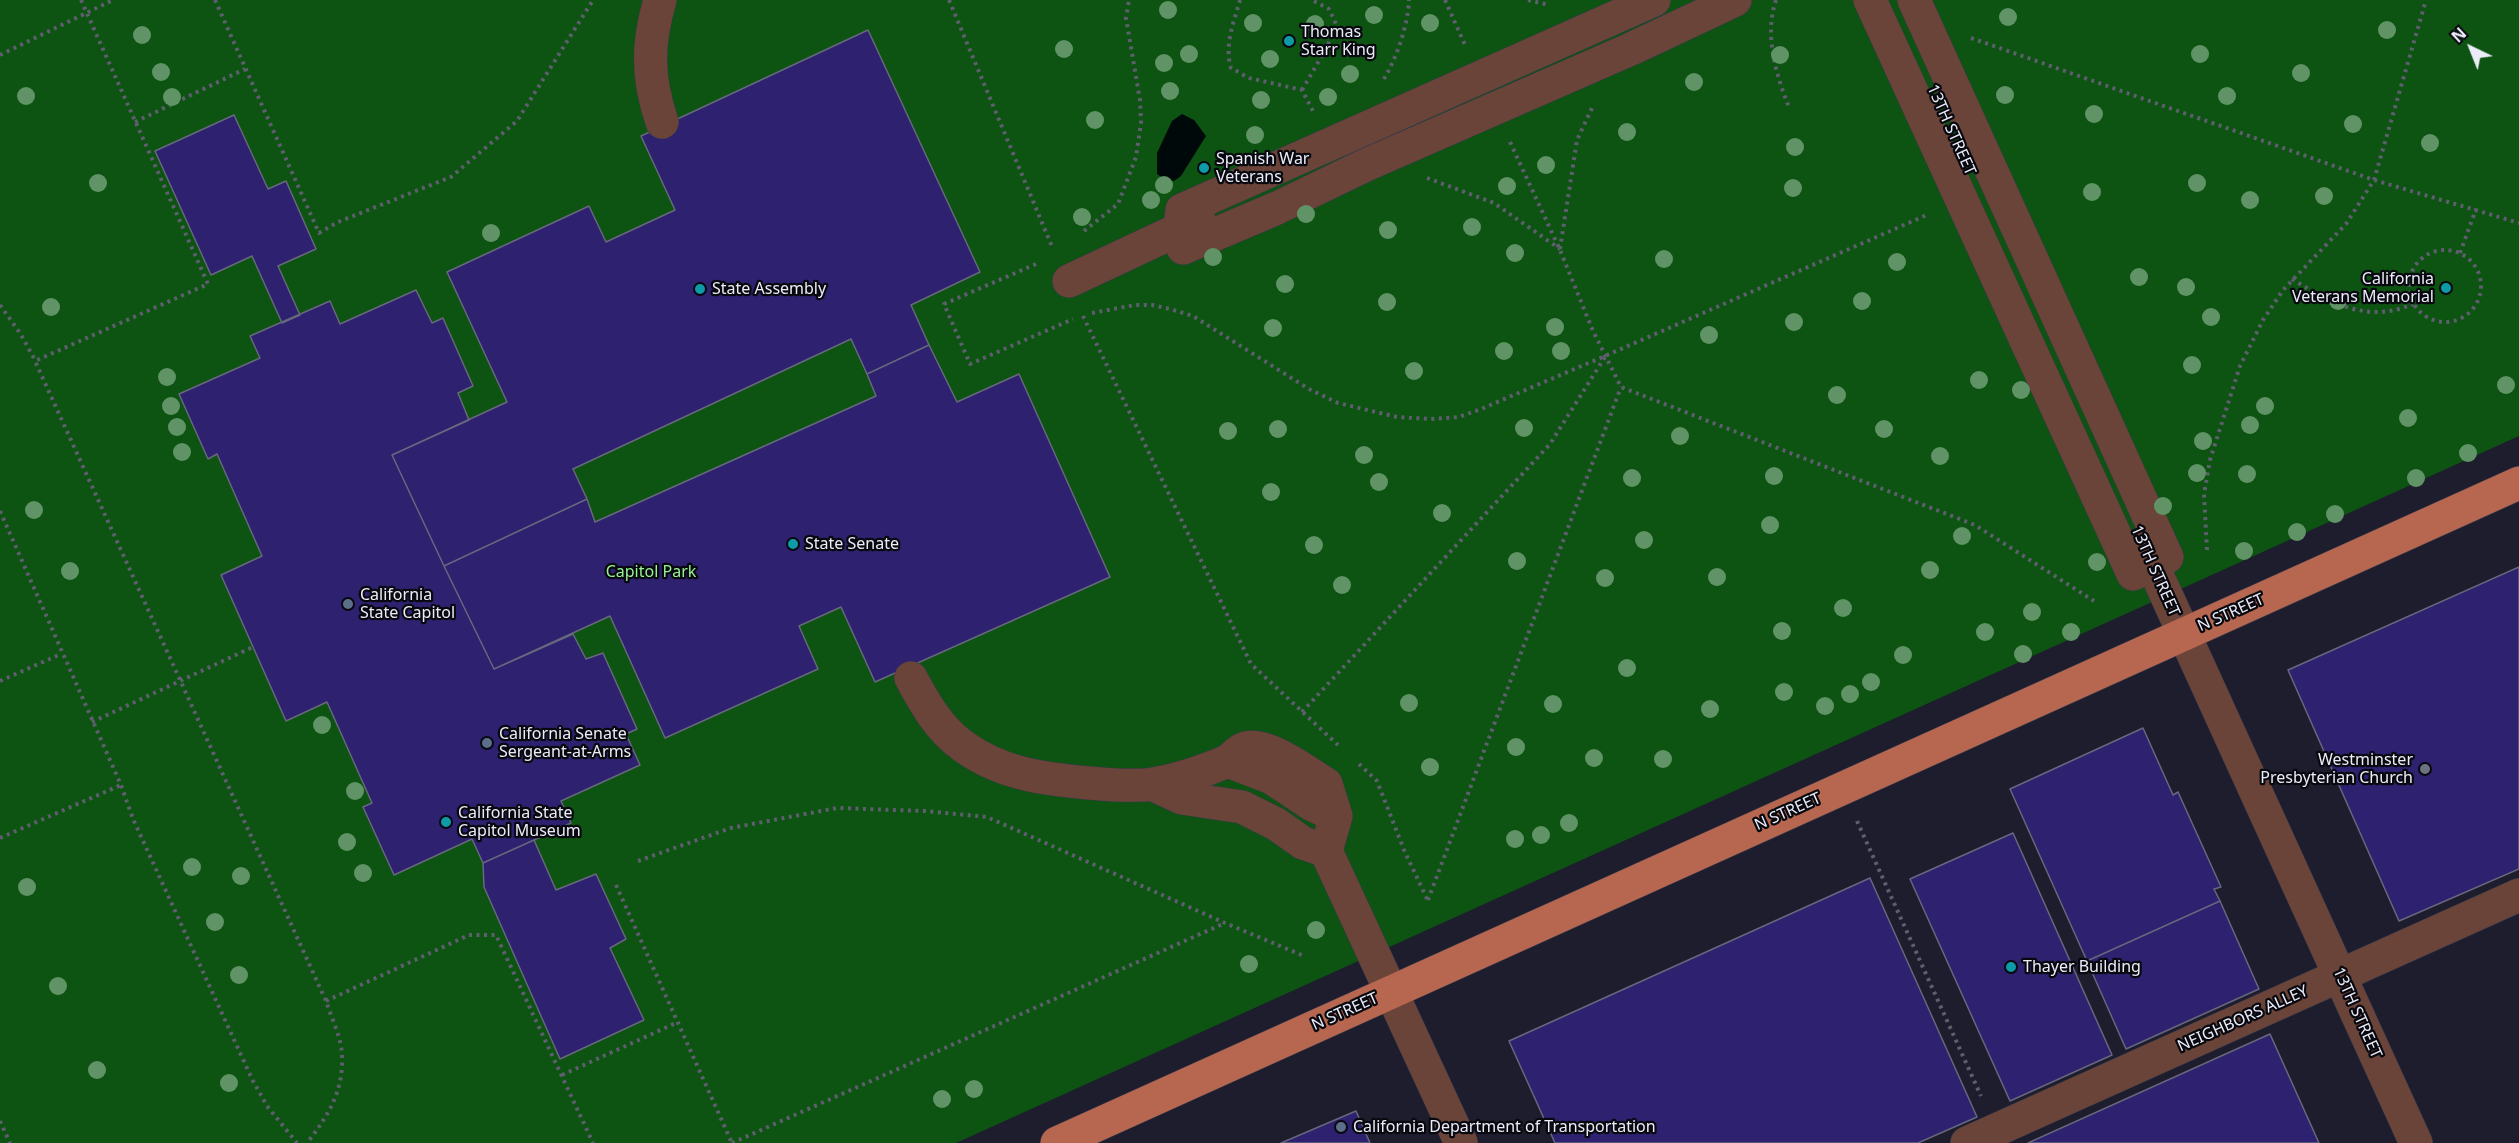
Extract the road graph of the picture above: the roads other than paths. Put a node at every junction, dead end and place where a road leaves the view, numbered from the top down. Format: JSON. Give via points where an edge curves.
{"nodes":[{"id":1,"x":660,"y":0,"type":"edge"},
{"id":2,"x":1654,"y":0,"type":"edge"},
{"id":3,"x":1687,"y":0,"type":"edge"},
{"id":4,"x":1735,"y":0,"type":"edge"},
{"id":5,"x":1870,"y":0,"type":"edge"},
{"id":6,"x":1892,"y":0,"type":"edge"},
{"id":7,"x":1919,"y":11,"type":"edge"},
{"id":8,"x":662,"y":122,"type":"dead end"},
{"id":9,"x":1180,"y":229,"type":"junction"},
{"id":10,"x":1063,"y":268,"type":"road end"},
{"id":11,"x":2519,"y":483,"type":"edge"},
{"id":12,"x":2152,"y":564,"type":"junction"},
{"id":13,"x":2183,"y":634,"type":"junction"},
{"id":14,"x":911,"y":678,"type":"dead end"},
{"id":15,"x":1152,"y":784,"type":"junction"},
{"id":16,"x":1326,"y":851,"type":"junction"},
{"id":17,"x":2519,"y":895,"type":"edge"},
{"id":18,"x":2340,"y":975,"type":"junction"},
{"id":19,"x":1390,"y":992,"type":"junction"},
{"id":20,"x":1058,"y":1143,"type":"edge"},
{"id":21,"x":1461,"y":1143,"type":"edge"},
{"id":22,"x":1966,"y":1143,"type":"edge"},
{"id":23,"x":2416,"y":1143,"type":"edge"}],
"edges":[{"from":1,"to":8,"type":"street","via":[[649,56]]},
{"from":2,"to":9,"type":"street","via":[[1182,210]]},
{"from":3,"to":9,"type":"street"},
{"from":4,"to":9,"type":"street","via":[[1183,248]]},
{"from":5,"to":12,"type":"street","via":[[2133,574]]},
{"from":6,"to":12,"type":"street","name":"13TH STREET"},
{"from":7,"to":12,"type":"street","via":[[2167,557]]},
{"from":9,"to":10,"type":"street"},
{"from":11,"to":13,"type":"main road","name":"N STREET"},
{"from":12,"to":13,"type":"street","name":"13TH STREET"},
{"from":13,"to":18,"type":"street","name":"13TH STREET"},
{"from":13,"to":19,"type":"main road","name":"N STREET"},
{"from":14,"to":15,"type":"street","via":[[948,734],[998,767],[1040,778]]},
{"from":15,"to":16,"type":"street","via":[[1182,798],[1242,807],[1304,843]]},
{"from":15,"to":16,"type":"street","via":[[1197,774],[1228,761],[1272,778],[1336,816]]},
{"from":16,"to":19,"type":"street"},
{"from":17,"to":18,"type":"street","name":"NEIGHBORS ALLEY"},
{"from":18,"to":22,"type":"street","name":"NEIGHBORS ALLEY"},
{"from":18,"to":23,"type":"street","name":"13TH STREET"},
{"from":19,"to":20,"type":"main road","name":"N STREET"},
{"from":19,"to":21,"type":"street"}]}
